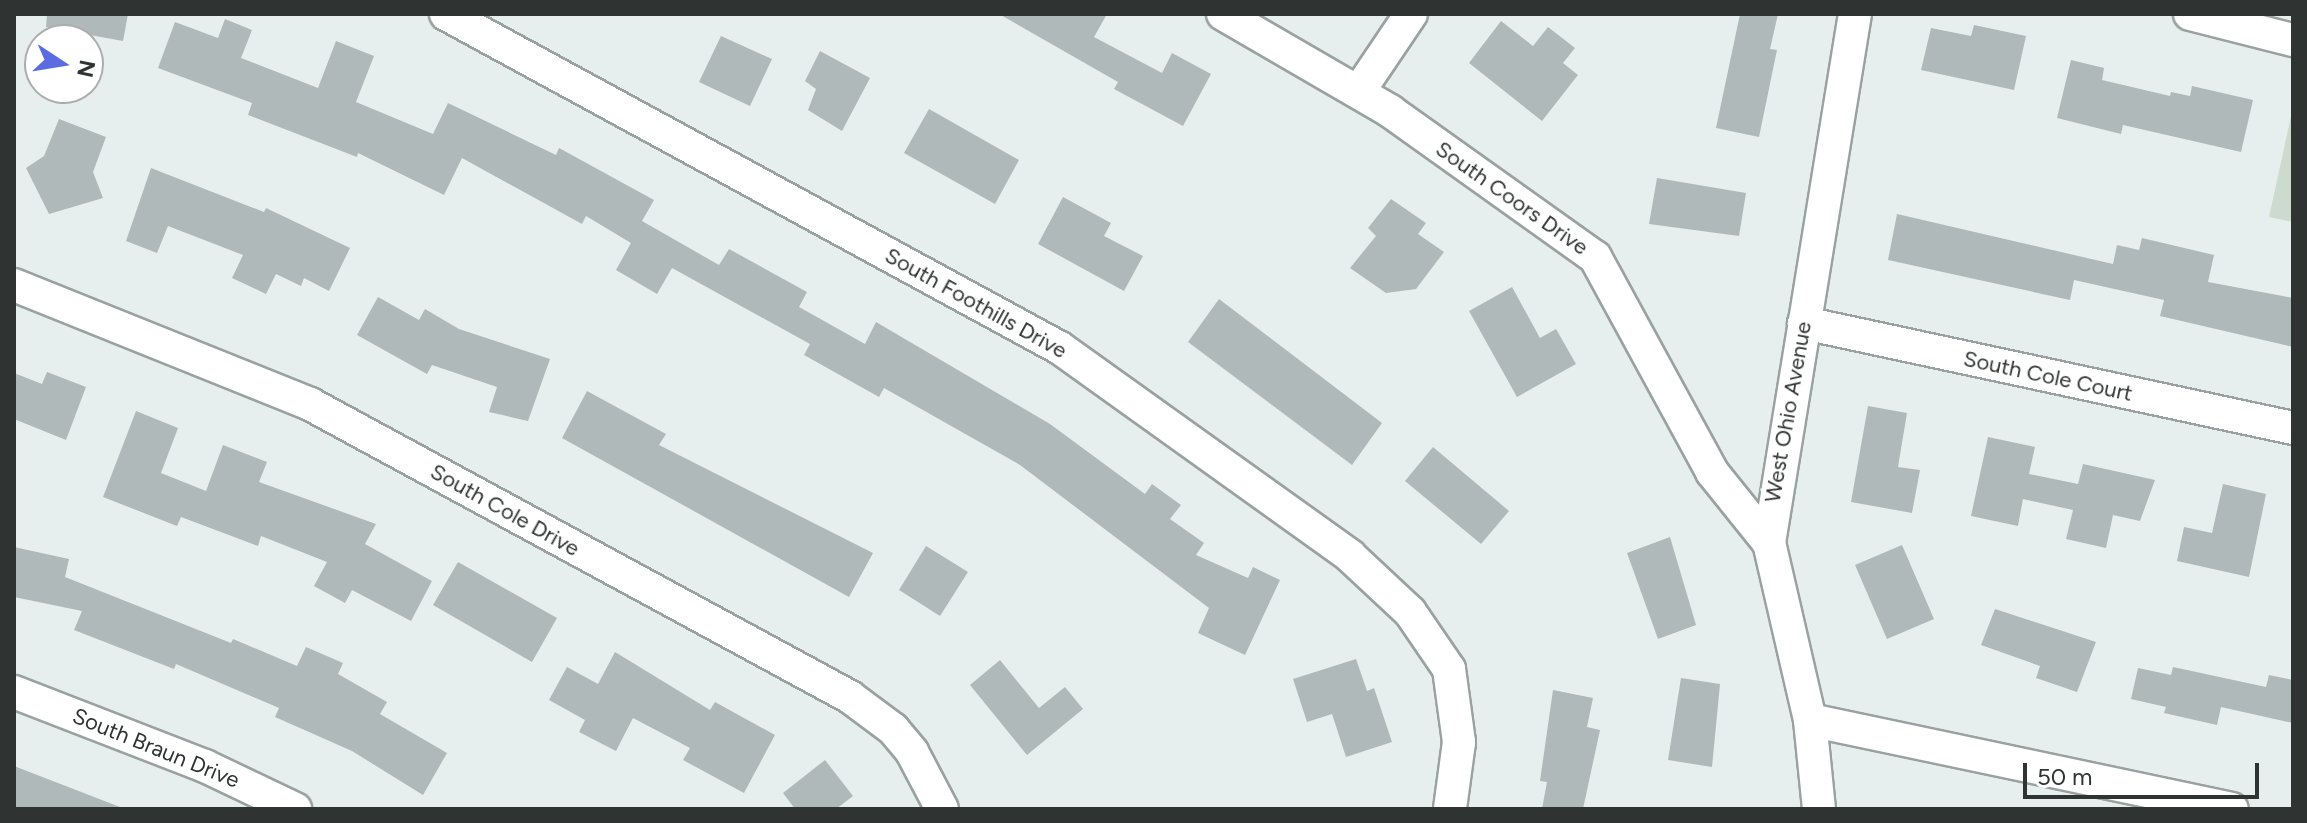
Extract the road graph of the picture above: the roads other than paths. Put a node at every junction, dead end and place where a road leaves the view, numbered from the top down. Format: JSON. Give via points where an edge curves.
{"nodes":[{"id":1,"x":446,"y":14,"type":"edge"},
{"id":2,"x":1223,"y":14,"type":"edge"},
{"id":3,"x":1411,"y":14,"type":"edge"},
{"id":4,"x":1855,"y":14,"type":"edge"},
{"id":5,"x":2190,"y":14,"type":"edge"},
{"id":6,"x":2293,"y":40,"type":"edge"},
{"id":7,"x":1359,"y":91,"type":"junction"},
{"id":8,"x":14,"y":285,"type":"edge"},
{"id":9,"x":1804,"y":323,"type":"junction"},
{"id":10,"x":2293,"y":428,"type":"edge"},
{"id":11,"x":1769,"y":543,"type":"junction"},
{"id":12,"x":14,"y":692,"type":"edge"},
{"id":13,"x":1810,"y":720,"type":"junction"},
{"id":14,"x":295,"y":809,"type":"edge"},
{"id":15,"x":942,"y":809,"type":"edge"},
{"id":16,"x":1450,"y":809,"type":"edge"},
{"id":17,"x":1819,"y":809,"type":"edge"},
{"id":18,"x":2232,"y":809,"type":"edge"}],
"edges":[{"from":1,"to":16,"type":"street","name":"South Foothills Drive","via":[[1069,354],[1370,572],[1410,612],[1449,669],[1459,742]]},
{"from":2,"to":7,"type":"street","name":"South Coors Drive"},
{"from":3,"to":7,"type":"street"},
{"from":4,"to":9,"type":"street","name":"West Ohio Avenue"},
{"from":5,"to":6,"type":"street"},
{"from":7,"to":11,"type":"street","name":"South Coors Drive","via":[[1595,257],[1712,472]]},
{"from":8,"to":15,"type":"street","name":"South Cole Drive","via":[[310,404],[850,697],[893,729],[912,752]]},
{"from":9,"to":10,"type":"street","name":"South Cole Court"},
{"from":9,"to":11,"type":"street","name":"West Ohio Avenue"},
{"from":11,"to":13,"type":"street","name":"West Ohio Avenue"},
{"from":12,"to":14,"type":"street","name":"South Braun Drive","via":[[205,766]]},
{"from":13,"to":17,"type":"street","name":"West Ohio Avenue"},
{"from":13,"to":18,"type":"street"}]}
